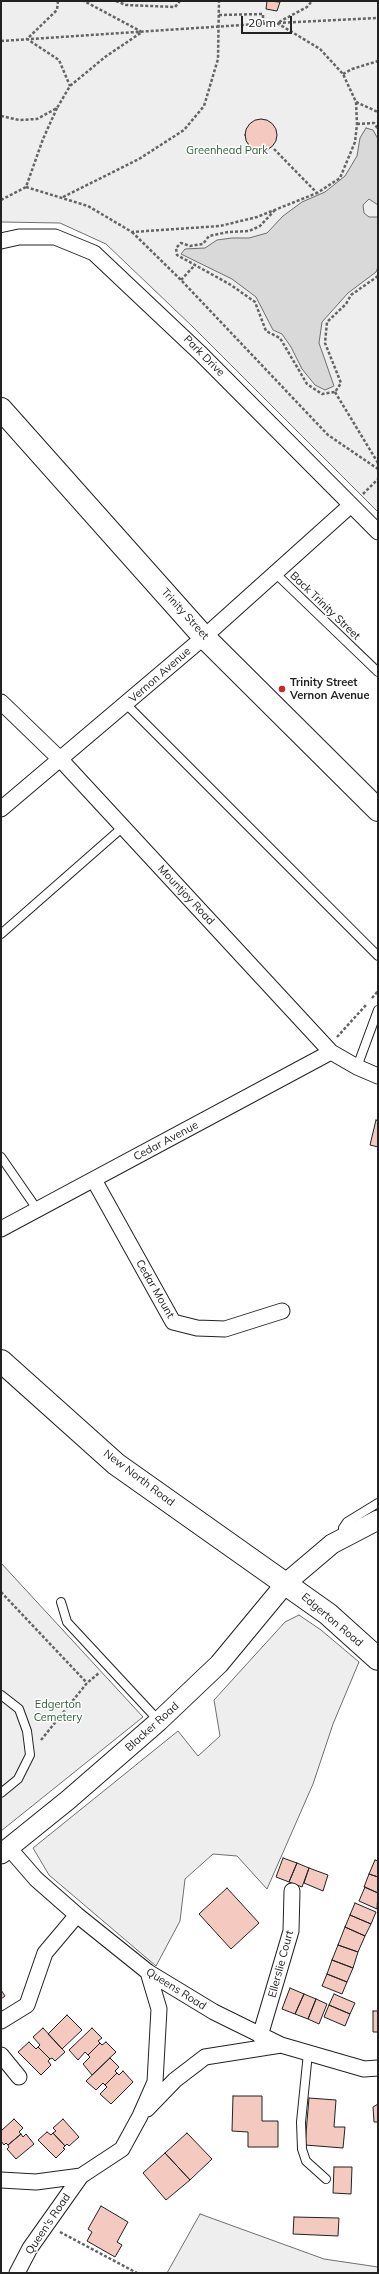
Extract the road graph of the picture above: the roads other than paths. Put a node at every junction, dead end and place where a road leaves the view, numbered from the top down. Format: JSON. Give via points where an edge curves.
{"nodes":[{"id":1,"x":1,"y":241,"type":"edge"},
{"id":2,"x":1,"y":409,"type":"edge"},
{"id":3,"x":351,"y":505,"type":"junction"},
{"id":4,"x":378,"y":532,"type":"edge"},
{"id":5,"x":275,"y":572,"type":"junction"},
{"id":6,"x":204,"y":636,"type":"junction"},
{"id":7,"x":378,"y":672,"type":"edge"},
{"id":8,"x":1,"y":702,"type":"edge"},
{"id":9,"x":126,"y":704,"type":"junction"},
{"id":10,"x":61,"y":760,"type":"junction"},
{"id":11,"x":1,"y":809,"type":"edge"},
{"id":12,"x":378,"y":810,"type":"edge"},
{"id":13,"x":123,"y":827,"type":"junction"},
{"id":14,"x":1,"y":934,"type":"edge"},
{"id":15,"x":378,"y":956,"type":"edge"},
{"id":16,"x":378,"y":1010,"type":"edge"},
{"id":17,"x":329,"y":1050,"type":"junction"},
{"id":18,"x":357,"y":1067,"type":"junction"},
{"id":19,"x":378,"y":1076,"type":"edge"},
{"id":20,"x":1,"y":1158,"type":"edge"},
{"id":21,"x":94,"y":1180,"type":"junction"},
{"id":22,"x":37,"y":1209,"type":"junction"},
{"id":23,"x":1,"y":1229,"type":"edge"},
{"id":24,"x":282,"y":1311,"type":"dead end"},
{"id":25,"x":1,"y":1361,"type":"edge"},
{"id":26,"x":378,"y":1503,"type":"edge"},
{"id":27,"x":378,"y":1520,"type":"edge"},
{"id":28,"x":343,"y":1538,"type":"junction"},
{"id":29,"x":286,"y":1583,"type":"junction"},
{"id":30,"x":61,"y":1602,"type":"dead end"},
{"id":31,"x":378,"y":1659,"type":"edge"},
{"id":32,"x":1,"y":1695,"type":"edge"},
{"id":33,"x":159,"y":1721,"type":"junction"},
{"id":34,"x":1,"y":1793,"type":"edge"},
{"id":35,"x":5,"y":1851,"type":"edge"},
{"id":36,"x":292,"y":1891,"type":"dead end"},
{"id":37,"x":77,"y":1915,"type":"junction"},
{"id":38,"x":148,"y":1972,"type":"junction"},
{"id":39,"x":1,"y":2022,"type":"edge"},
{"id":40,"x":260,"y":2036,"type":"junction"},
{"id":41,"x":281,"y":2045,"type":"junction"},
{"id":42,"x":308,"y":2053,"type":"junction"},
{"id":43,"x":1,"y":2055,"type":"edge"},
{"id":44,"x":378,"y":2068,"type":"edge"},
{"id":45,"x":19,"y":2077,"type":"dead end"},
{"id":46,"x":140,"y":2116,"type":"junction"},
{"id":47,"x":81,"y":2176,"type":"junction"},
{"id":48,"x":326,"y":2179,"type":"dead end"},
{"id":49,"x":1,"y":2180,"type":"edge"},
{"id":50,"x":17,"y":2273,"type":"edge"}],
"edges":[{"from":1,"to":3,"type":"street","name":"Park Drive","via":[[20,237],[55,237],[94,253],[201,354]]},
{"from":2,"to":6,"type":"highway","name":"Trinity Street"},
{"from":3,"to":4,"type":"street","name":"Park Drive"},
{"from":3,"to":5,"type":"street","name":"Vernon Avenue"},
{"from":5,"to":6,"type":"street","name":"Vernon Avenue"},
{"from":5,"to":7,"type":"lane","name":"Back Trinity Street"},
{"from":6,"to":9,"type":"street","name":"Vernon Avenue"},
{"from":6,"to":12,"type":"highway","name":"Trinity Street"},
{"from":8,"to":10,"type":"street","name":"Mountjoy Road"},
{"from":9,"to":10,"type":"street","name":"Vernon Avenue"},
{"from":9,"to":15,"type":"lane"},
{"from":10,"to":11,"type":"street","name":"Vernon Avenue"},
{"from":10,"to":13,"type":"street","name":"Mountjoy Road"},
{"from":13,"to":14,"type":"lane"},
{"from":13,"to":17,"type":"street","name":"Mountjoy Road"},
{"from":16,"to":18,"type":"lane"},
{"from":17,"to":18,"type":"street","name":"Mountjoy Road"},
{"from":17,"to":21,"type":"street","name":"Cedar Avenue"},
{"from":18,"to":19,"type":"street","name":"Mountjoy Road"},
{"from":20,"to":22,"type":"lane"},
{"from":21,"to":22,"type":"street","name":"Cedar Avenue"},
{"from":21,"to":24,"type":"street","name":"Cedar Mount","via":[[173,1322],[197,1328],[225,1329]]},
{"from":22,"to":23,"type":"street","name":"Cedar Avenue"},
{"from":25,"to":29,"type":"highway","name":"New North Road","via":[[116,1464]]},
{"from":26,"to":28,"type":"lane","via":[[348,1522],[344,1528]]},
{"from":27,"to":28,"type":"street","name":"Blacker Road"},
{"from":28,"to":29,"type":"street","name":"Blacker Road","via":[[332,1544]]},
{"from":29,"to":31,"type":"highway","name":"Edgerton Road","via":[[328,1614]]},
{"from":29,"to":33,"type":"street","name":"Blacker Road","via":[[219,1664]]},
{"from":30,"to":33,"type":"lane","via":[[67,1622]]},
{"from":32,"to":34,"type":"lane","via":[[19,1709],[27,1732],[30,1755],[18,1778]]},
{"from":33,"to":35,"type":"street","name":"Blacker Road"},
{"from":35,"to":37,"type":"street","name":"Queens Road"},
{"from":36,"to":40,"type":"street","name":"Ellerslie Court","via":[[291,1931]]},
{"from":37,"to":38,"type":"street","name":"Queens Road"},
{"from":37,"to":39,"type":"street","via":[[45,1953],[27,2005]]},
{"from":38,"to":40,"type":"street","name":"Queens Road"},
{"from":38,"to":46,"type":"street","via":[[159,2009],[158,2049],[155,2082]]},
{"from":40,"to":41,"type":"street","name":"Queens Road"},
{"from":41,"to":42,"type":"street","name":"Queens Road"},
{"from":41,"to":46,"type":"street","via":[[205,2058],[175,2080]]},
{"from":42,"to":44,"type":"street","name":"Queens Road","via":[[364,2069]]},
{"from":42,"to":48,"type":"lane","via":[[301,2122],[302,2149],[306,2160]]},
{"from":43,"to":45,"type":"street"},
{"from":46,"to":47,"type":"street","via":[[122,2149]]},
{"from":47,"to":49,"type":"street","via":[[36,2182]]},
{"from":47,"to":50,"type":"street","name":"Queen's Road"}]}
